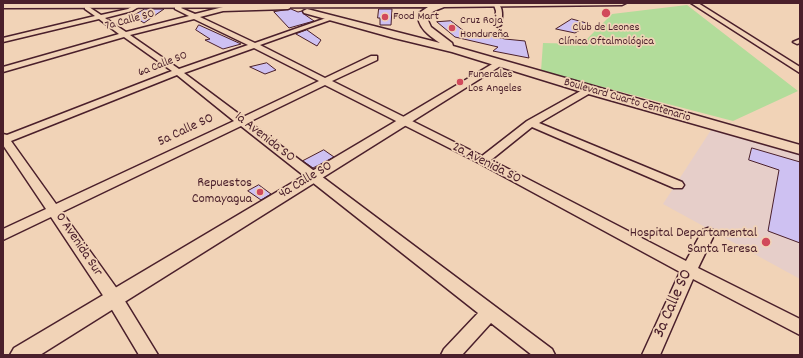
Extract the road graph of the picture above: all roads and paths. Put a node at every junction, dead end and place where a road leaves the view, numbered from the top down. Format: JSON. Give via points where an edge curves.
{"nodes":[{"id":1,"x":124,"y":3,"type":"edge"},
{"id":2,"x":336,"y":3,"type":"edge"},
{"id":3,"x":622,"y":3,"type":"edge"},
{"id":4,"x":694,"y":3,"type":"edge"},
{"id":5,"x":181,"y":4,"type":"edge"},
{"id":6,"x":104,"y":5,"type":"junction"},
{"id":7,"x":138,"y":5,"type":"junction"},
{"id":8,"x":266,"y":5,"type":"junction"},
{"id":9,"x":327,"y":5,"type":"junction"},
{"id":10,"x":464,"y":5,"type":"junction"},
{"id":11,"x":497,"y":5,"type":"junction"},
{"id":12,"x":3,"y":6,"type":"edge"},
{"id":13,"x":288,"y":7,"type":"junction"},
{"id":14,"x":321,"y":15,"type":"junction"},
{"id":15,"x":100,"y":17,"type":"junction"},
{"id":16,"x":197,"y":17,"type":"junction"},
{"id":17,"x":331,"y":18,"type":"junction"},
{"id":18,"x":498,"y":25,"type":"dead end"},
{"id":19,"x":428,"y":30,"type":"junction"},
{"id":20,"x":123,"y":35,"type":"junction"},
{"id":21,"x":397,"y":36,"type":"junction"},
{"id":22,"x":3,"y":40,"type":"edge"},
{"id":23,"x":254,"y":45,"type":"junction"},
{"id":24,"x":455,"y":50,"type":"junction"},
{"id":25,"x":374,"y":58,"type":"dead end"},
{"id":26,"x":785,"y":62,"type":"junction"},
{"id":27,"x":499,"y":63,"type":"junction"},
{"id":28,"x":800,"y":64,"type":"edge"},
{"id":29,"x":3,"y":70,"type":"edge"},
{"id":30,"x":800,"y":71,"type":"edge"},
{"id":31,"x":178,"y":72,"type":"junction"},
{"id":32,"x":325,"y":82,"type":"junction"},
{"id":33,"x":590,"y":90,"type":"junction"},
{"id":34,"x":242,"y":121,"type":"junction"},
{"id":35,"x":403,"y":122,"type":"junction"},
{"id":36,"x":531,"y":123,"type":"junction"},
{"id":37,"x":4,"y":139,"type":"edge"},
{"id":38,"x":800,"y":150,"type":"edge"},
{"id":39,"x":483,"y":161,"type":"junction"},
{"id":40,"x":313,"y":176,"type":"junction"},
{"id":41,"x":678,"y":185,"type":"dead end"},
{"id":42,"x":54,"y":210,"type":"junction"},
{"id":43,"x":708,"y":233,"type":"dead end"},
{"id":44,"x":3,"y":235,"type":"edge"},
{"id":45,"x":689,"y":270,"type":"junction"},
{"id":46,"x":114,"y":298,"type":"junction"},
{"id":47,"x":490,"y":312,"type":"junction"},
{"id":48,"x":800,"y":327,"type":"edge"},
{"id":49,"x":21,"y":355,"type":"edge"},
{"id":50,"x":150,"y":355,"type":"edge"},
{"id":51,"x":450,"y":355,"type":"edge"},
{"id":52,"x":546,"y":355,"type":"edge"},
{"id":53,"x":651,"y":355,"type":"edge"}],
"edges":[{"from":1,"to":6,"type":"main road"},
{"from":2,"to":9,"type":"main road"},
{"from":3,"to":11,"type":"main road"},
{"from":4,"to":26,"type":"street"},
{"from":5,"to":7,"type":"main road"},
{"from":5,"to":8,"type":"main road"},
{"from":5,"to":16,"type":"street","name":"2a Avenida SO","via":[[177,8]]},
{"from":6,"to":7,"type":"main road"},
{"from":6,"to":12,"type":"main road"},
{"from":6,"to":15,"type":"street","name":"1a Avenida SO","via":[[87,8]]},
{"from":7,"to":15,"type":"street","via":[[130,10]]},
{"from":8,"to":9,"type":"main road"},
{"from":8,"to":13,"type":"main road","name":"Boulevard Cuarto Centenario"},
{"from":9,"to":10,"type":"main road"},
{"from":9,"to":14,"type":"main road","via":[[317,9]]},
{"from":10,"to":11,"type":"main road"},
{"from":10,"to":19,"type":"main road","via":[[438,7],[424,12],[422,19]]},
{"from":11,"to":18,"type":"street"},
{"from":13,"to":14,"type":"main road","name":"Boulevard Cuarto Centenario"},
{"from":13,"to":16,"type":"street","name":"7a Calle SO","via":[[227,9]]},
{"from":14,"to":17,"type":"main road","name":"Boulevard Cuarto Centenario"},
{"from":15,"to":20,"type":"street","name":"1a Avenida SO"},
{"from":15,"to":22,"type":"street"},
{"from":16,"to":20,"type":"street","name":"7a Calle SO"},
{"from":16,"to":23,"type":"street","name":"2a Avenida SO"},
{"from":17,"to":21,"type":"main road","name":"Boulevard Cuarto Centenario"},
{"from":17,"to":23,"type":"street","name":"6a Calle SO"},
{"from":19,"to":21,"type":"main road","via":[[427,35],[421,37]]},
{"from":19,"to":24,"type":"main road","name":"Boulevard Cuarto Centenario"},
{"from":20,"to":29,"type":"street","name":"7a Calle SO"},
{"from":20,"to":31,"type":"street","name":"1a Avenida SO"},
{"from":21,"to":24,"type":"main road","name":"Boulevard Cuarto Centenario"},
{"from":23,"to":31,"type":"street","name":"6a Calle SO"},
{"from":23,"to":32,"type":"street","name":"2a Avenida SO"},
{"from":24,"to":27,"type":"main road","name":"Boulevard Cuarto Centenario"},
{"from":25,"to":32,"type":"street","name":"5a Calle SO"},
{"from":26,"to":28,"type":"street"},
{"from":26,"to":30,"type":"street"},
{"from":27,"to":33,"type":"main road","name":"Boulevard Cuarto Centenario"},
{"from":27,"to":35,"type":"street","name":"4a Calle SO"},
{"from":31,"to":34,"type":"street","name":"1a Avenida SO"},
{"from":31,"to":37,"type":"street","name":"6a Calle SO"},
{"from":32,"to":34,"type":"street","name":"5a Calle SO"},
{"from":32,"to":35,"type":"street","name":"2a Avenida SO"},
{"from":33,"to":36,"type":"street"},
{"from":33,"to":38,"type":"main road","name":"Boulevard Cuarto Centenario"},
{"from":34,"to":40,"type":"street","name":"1a Avenida SO"},
{"from":34,"to":42,"type":"street","name":"5a Calle SO"},
{"from":35,"to":39,"type":"street","name":"2a Avenida SO"},
{"from":35,"to":40,"type":"street","name":"4a Calle SO"},
{"from":36,"to":39,"type":"street"},
{"from":36,"to":41,"type":"street"},
{"from":37,"to":42,"type":"street","name":"0 Avenida Sur"},
{"from":39,"to":45,"type":"street","name":"2a Avenida SO"},
{"from":40,"to":46,"type":"street","name":"4a Calle SO"},
{"from":40,"to":47,"type":"street","name":"1a Avenida SO"},
{"from":42,"to":44,"type":"street","name":"5a Calle SO"},
{"from":42,"to":46,"type":"street","name":"0 Avenida Sur"},
{"from":43,"to":45,"type":"street","name":"3a Calle SO"},
{"from":45,"to":48,"type":"street","name":"2a Avenida SO"},
{"from":45,"to":53,"type":"street","name":"3a Calle SO"},
{"from":46,"to":49,"type":"street","name":"4a Calle SO"},
{"from":46,"to":50,"type":"street","name":"0 Avenida Sur"},
{"from":47,"to":51,"type":"street"},
{"from":47,"to":52,"type":"street","name":"1a Avenida SO"}]}
